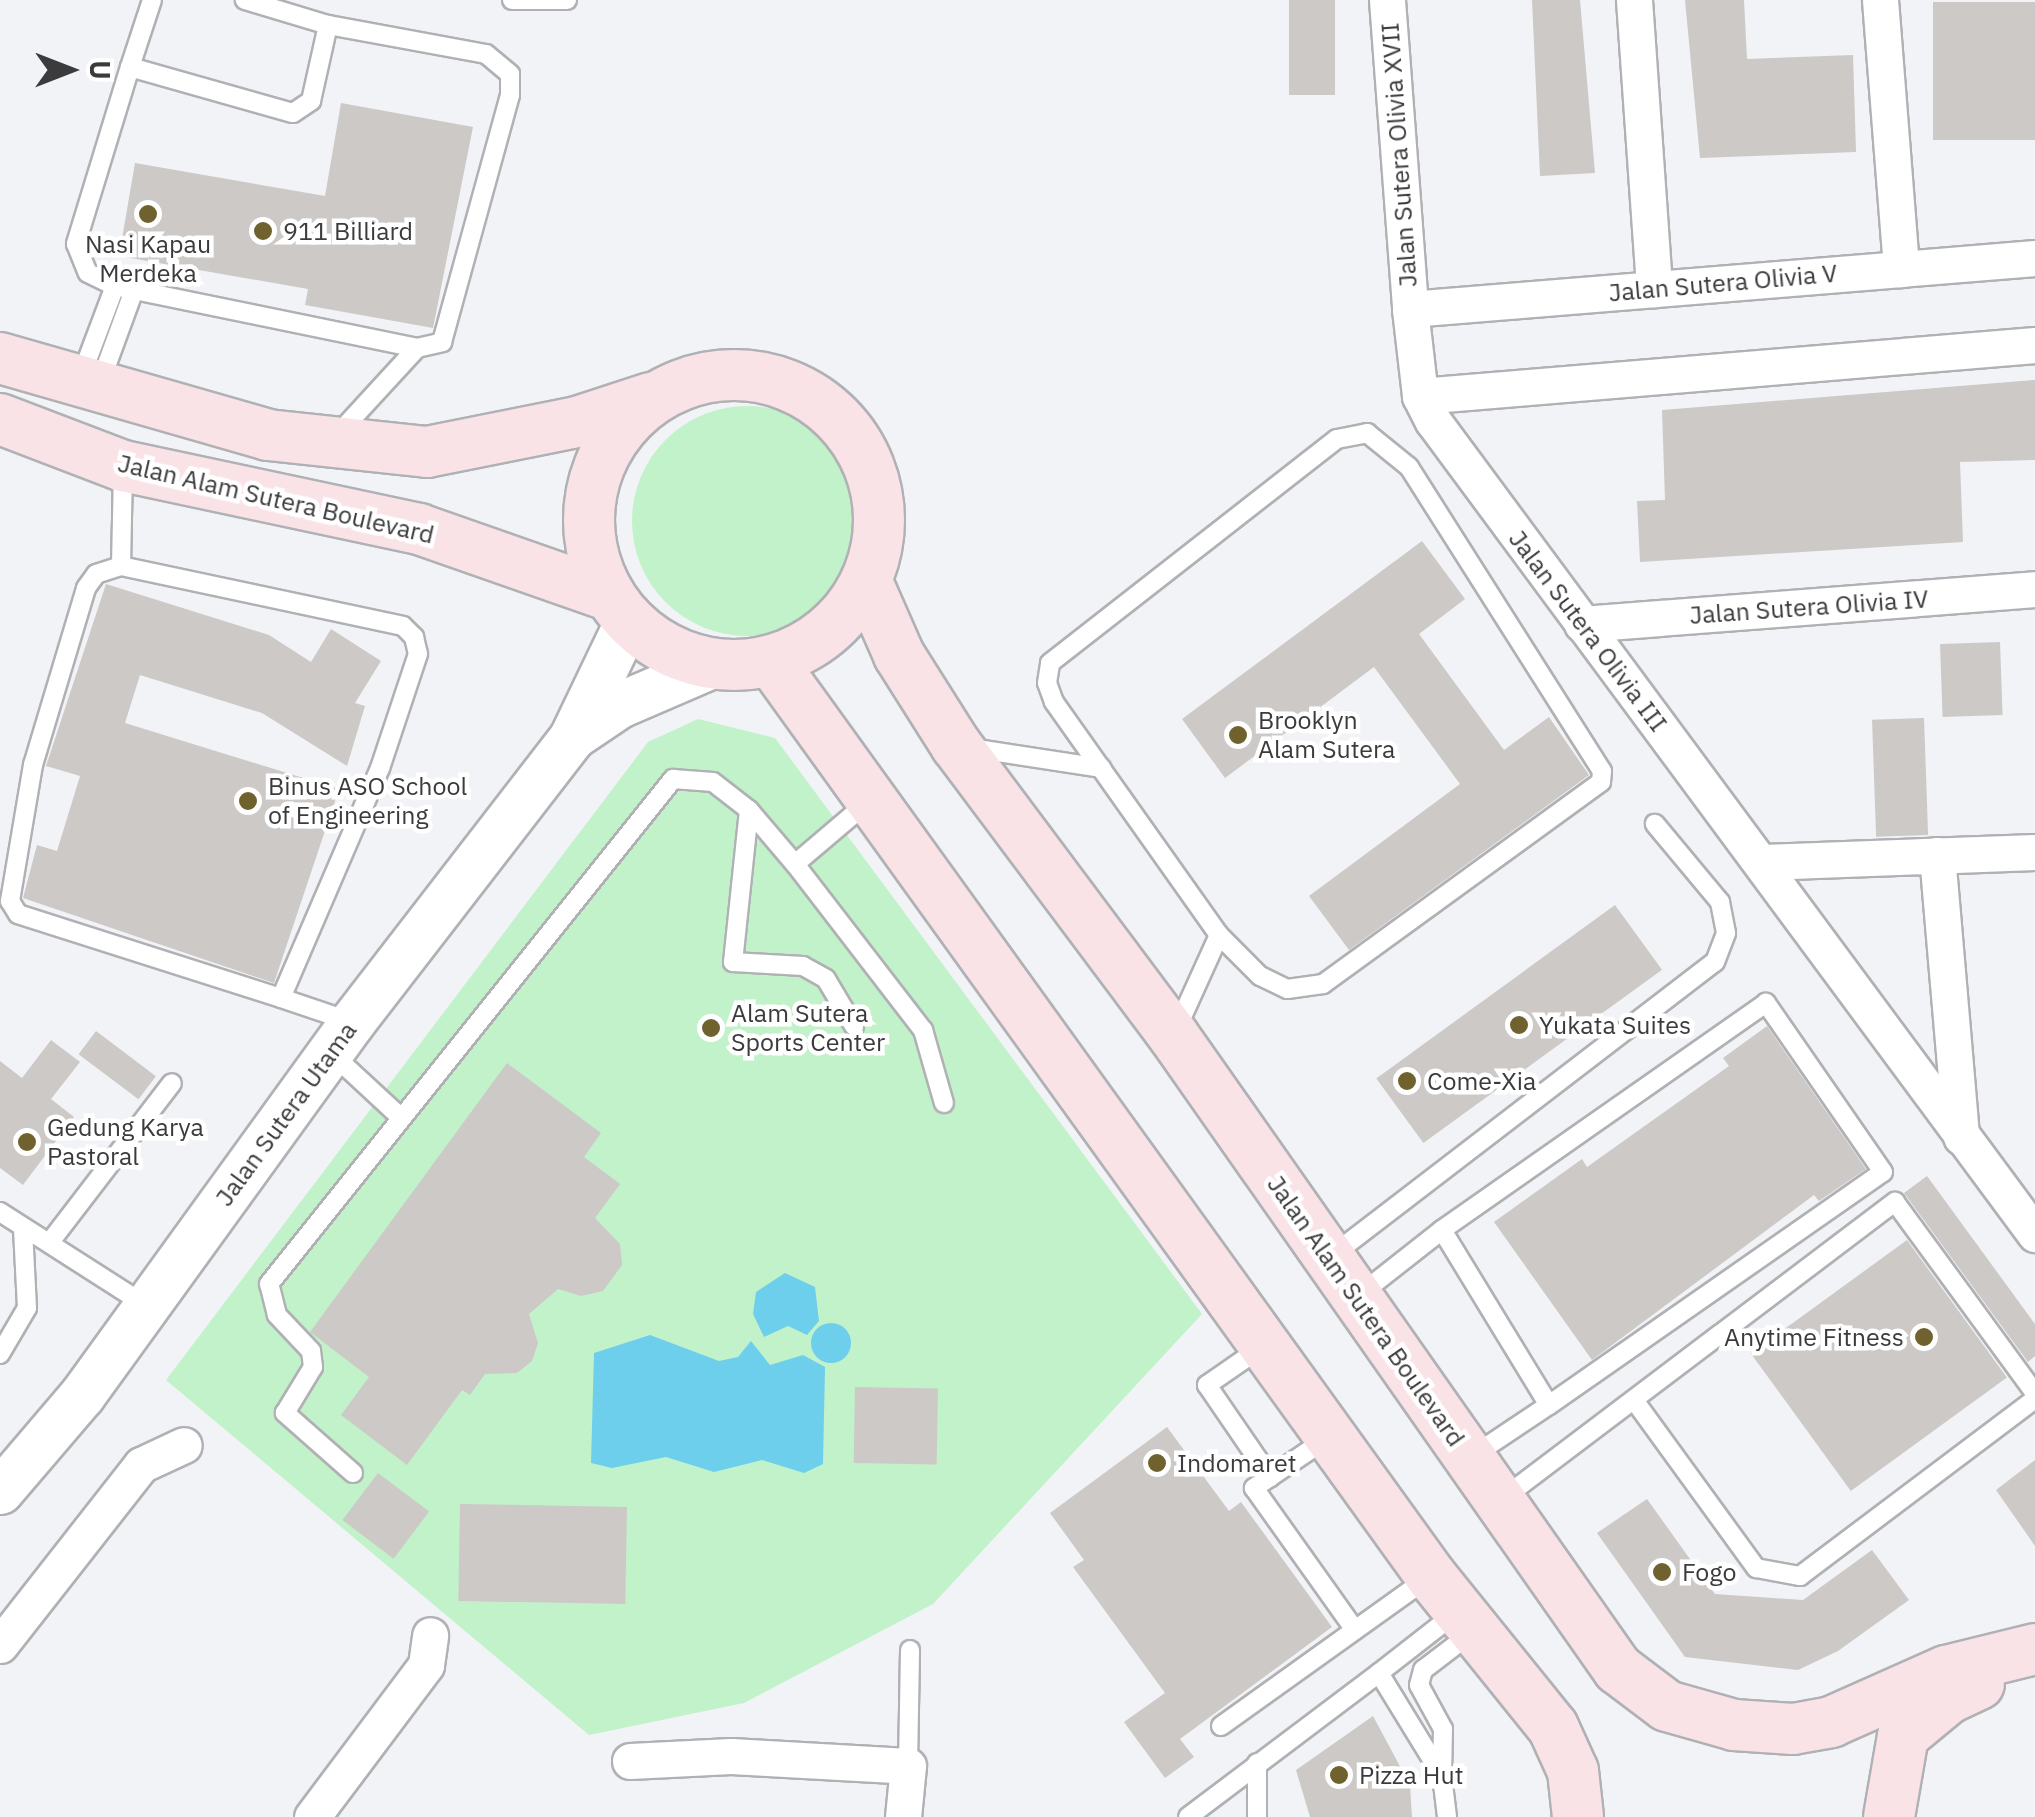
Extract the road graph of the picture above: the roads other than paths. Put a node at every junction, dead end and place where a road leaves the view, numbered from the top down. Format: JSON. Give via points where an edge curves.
{"nodes":[{"id":1,"x":152,"y":0,"type":"edge"},
{"id":2,"x":245,"y":0,"type":"edge"},
{"id":3,"x":512,"y":0,"type":"edge"},
{"id":4,"x":567,"y":0,"type":"edge"},
{"id":5,"x":1387,"y":0,"type":"edge"},
{"id":6,"x":1634,"y":0,"type":"edge"},
{"id":7,"x":1880,"y":0,"type":"edge"},
{"id":8,"x":328,"y":25,"type":"junction"},
{"id":9,"x":130,"y":67,"type":"junction"},
{"id":10,"x":2035,"y":258,"type":"edge"},
{"id":11,"x":1901,"y":269,"type":"junction"},
{"id":12,"x":124,"y":288,"type":"junction"},
{"id":13,"x":1654,"y":289,"type":"junction"},
{"id":14,"x":1410,"y":309,"type":"junction"},
{"id":15,"x":2035,"y":345,"type":"edge"},
{"id":16,"x":417,"y":348,"type":"junction"},
{"id":17,"x":0,"y":358,"type":"edge"},
{"id":18,"x":89,"y":385,"type":"junction"},
{"id":19,"x":655,"y":396,"type":"junction"},
{"id":20,"x":1420,"y":396,"type":"junction"},
{"id":21,"x":0,"y":419,"type":"edge"},
{"id":22,"x":330,"y":443,"type":"junction"},
{"id":23,"x":123,"y":466,"type":"junction"},
{"id":24,"x":121,"y":566,"type":"junction"},
{"id":25,"x":867,"y":582,"type":"junction"},
{"id":26,"x":2035,"y":589,"type":"edge"},
{"id":27,"x":619,"y":608,"type":"junction"},
{"id":28,"x":1582,"y":624,"type":"junction"},
{"id":29,"x":772,"y":662,"type":"junction"},
{"id":30,"x":712,"y":665,"type":"junction"},
{"id":31,"x":928,"y":702,"type":"junction"},
{"id":32,"x":572,"y":737,"type":"junction"},
{"id":33,"x":834,"y":743,"type":"junction"},
{"id":34,"x":956,"y":745,"type":"junction"},
{"id":35,"x":1100,"y":768,"type":"junction"},
{"id":36,"x":874,"y":797,"type":"junction"},
{"id":37,"x":749,"y":810,"type":"junction"},
{"id":38,"x":1655,"y":824,"type":"dead end"},
{"id":39,"x":2035,"y":852,"type":"edge"},
{"id":40,"x":1937,"y":855,"type":"junction"},
{"id":41,"x":1763,"y":862,"type":"junction"},
{"id":42,"x":795,"y":864,"type":"junction"},
{"id":43,"x":1219,"y":935,"type":"junction"},
{"id":44,"x":281,"y":998,"type":"junction"},
{"id":45,"x":854,"y":1026,"type":"dead end"},
{"id":46,"x":1173,"y":1035,"type":"junction"},
{"id":47,"x":341,"y":1037,"type":"junction"},
{"id":48,"x":172,"y":1083,"type":"dead end"},
{"id":49,"x":944,"y":1104,"type":"dead end"},
{"id":50,"x":398,"y":1115,"type":"junction"},
{"id":51,"x":1961,"y":1137,"type":"junction"},
{"id":52,"x":0,"y":1212,"type":"edge"},
{"id":53,"x":23,"y":1228,"type":"junction"},
{"id":54,"x":1442,"y":1230,"type":"junction"},
{"id":55,"x":2035,"y":1234,"type":"edge"},
{"id":56,"x":50,"y":1242,"type":"junction"},
{"id":57,"x":1344,"y":1277,"type":"junction"},
{"id":58,"x":147,"y":1306,"type":"junction"},
{"id":59,"x":1267,"y":1343,"type":"junction"},
{"id":60,"x":0,"y":1354,"type":"edge"},
{"id":61,"x":2035,"y":1396,"type":"edge"},
{"id":62,"x":1634,"y":1400,"type":"junction"},
{"id":63,"x":1548,"y":1405,"type":"junction"},
{"id":64,"x":1334,"y":1434,"type":"junction"},
{"id":65,"x":184,"y":1445,"type":"dead end"},
{"id":66,"x":1468,"y":1459,"type":"junction"},
{"id":67,"x":353,"y":1473,"type":"dead end"},
{"id":68,"x":1270,"y":1477,"type":"junction"},
{"id":69,"x":0,"y":1491,"type":"edge"},
{"id":70,"x":1498,"y":1502,"type":"junction"},
{"id":71,"x":1455,"y":1606,"type":"junction"},
{"id":72,"x":1356,"y":1630,"type":"junction"},
{"id":73,"x":430,"y":1635,"type":"dead end"},
{"id":74,"x":0,"y":1645,"type":"edge"},
{"id":75,"x":2035,"y":1649,"type":"edge"},
{"id":76,"x":910,"y":1650,"type":"dead end"},
{"id":77,"x":2035,"y":1672,"type":"edge"},
{"id":78,"x":1379,"y":1673,"type":"junction"},
{"id":79,"x":1221,"y":1726,"type":"dead end"},
{"id":80,"x":630,"y":1761,"type":"dead end"},
{"id":81,"x":1257,"y":1763,"type":"junction"},
{"id":82,"x":908,"y":1766,"type":"junction"},
{"id":83,"x":1442,"y":1776,"type":"junction"},
{"id":84,"x":1572,"y":1802,"type":"edge"},
{"id":85,"x":312,"y":1817,"type":"edge"},
{"id":86,"x":902,"y":1817,"type":"edge"},
{"id":87,"x":1188,"y":1817,"type":"edge"},
{"id":88,"x":1256,"y":1817,"type":"edge"},
{"id":89,"x":1447,"y":1817,"type":"edge"},
{"id":90,"x":1890,"y":1817,"type":"edge"}],
"edges":[{"from":1,"to":9,"type":"lane"},
{"from":2,"to":8,"type":"lane"},
{"from":3,"to":4,"type":"lane"},
{"from":5,"to":14,"type":"street","name":"Jalan Sutera Olivia XVII"},
{"from":6,"to":13,"type":"street"},
{"from":7,"to":11,"type":"street"},
{"from":8,"to":9,"type":"lane","via":[[311,101],[302,112]]},
{"from":8,"to":16,"type":"lane","via":[[486,54],[510,74],[510,96],[450,328],[442,342]]},
{"from":9,"to":12,"type":"lane","via":[[76,244],[88,273]]},
{"from":10,"to":11,"type":"street","name":"Jalan Sutera Olivia V"},
{"from":11,"to":13,"type":"street","name":"Jalan Sutera Olivia V"},
{"from":12,"to":16,"type":"lane"},
{"from":12,"to":18,"type":"lane"},
{"from":13,"to":14,"type":"street","name":"Jalan Sutera Olivia V"},
{"from":14,"to":20,"type":"street","name":"Jalan Sutera Olivia XVII"},
{"from":15,"to":20,"type":"street"},
{"from":16,"to":22,"type":"lane"},
{"from":17,"to":18,"type":"main road"},
{"from":18,"to":22,"type":"main road","via":[[268,435]]},
{"from":19,"to":22,"type":"main road","via":[[577,422],[426,452]]},
{"from":19,"to":25,"type":"main road","via":[[705,376],[758,375],[809,394],[850,429],[874,477],[880,530]]},
{"from":19,"to":27,"type":"main road","via":[[622,426],[599,465],[589,509],[592,554]]},
{"from":20,"to":28,"type":"street","name":"Jalan Sutera Olivia III"},
{"from":21,"to":23,"type":"main road","name":"Jalan Alam Sutera Boulevard"},
{"from":23,"to":24,"type":"lane"},
{"from":23,"to":27,"type":"main road","name":"Jalan Alam Sutera Boulevard","via":[[419,528]]},
{"from":24,"to":44,"type":"lane","via":[[96,574],[86,588],[33,765],[10,901],[18,914]]},
{"from":24,"to":44,"type":"lane","via":[[403,626],[414,637],[418,654],[380,768]]},
{"from":25,"to":29,"type":"main road","via":[[828,633]]},
{"from":25,"to":31,"type":"main road","name":"Jalan Alam Sutera Boulevard"},
{"from":26,"to":28,"type":"street","name":"Jalan Sutera Olivia IV"},
{"from":27,"to":30,"type":"main road","via":[[666,650]]},
{"from":27,"to":32,"type":"street","name":"Jalan Sutera Utama"},
{"from":28,"to":41,"type":"street","name":"Jalan Sutera Olivia III"},
{"from":29,"to":30,"type":"main road"},
{"from":29,"to":33,"type":"main road"},
{"from":30,"to":32,"type":"street","name":"Jalan Sutera Utama","via":[[619,705]]},
{"from":31,"to":33,"type":"main road","via":[[901,692],[857,655],[830,660],[820,680]]},
{"from":31,"to":34,"type":"main road","name":"Jalan Alam Sutera Boulevard"},
{"from":32,"to":47,"type":"street","name":"Jalan Sutera Utama"},
{"from":33,"to":36,"type":"main road"},
{"from":34,"to":35,"type":"lane"},
{"from":34,"to":46,"type":"main road","name":"Jalan Alam Sutera Boulevard"},
{"from":35,"to":43,"type":"lane"},
{"from":35,"to":43,"type":"lane","via":[[1054,702],[1050,662],[1336,439],[1367,433],[1389,445],[1602,771],[1601,782],[1323,984],[1287,989],[1260,976]]},
{"from":36,"to":42,"type":"lane"},
{"from":36,"to":59,"type":"main road"},
{"from":37,"to":42,"type":"lane"},
{"from":37,"to":45,"type":"lane","via":[[733,962],[804,966],[826,979]]},
{"from":37,"to":50,"type":"lane","via":[[713,782],[672,779]]},
{"from":38,"to":57,"type":"lane","via":[[1720,902],[1726,933],[1715,962]]},
{"from":39,"to":40,"type":"street"},
{"from":40,"to":41,"type":"street"},
{"from":40,"to":51,"type":"street"},
{"from":41,"to":51,"type":"street","name":"Jalan Sutera Olivia III"},
{"from":42,"to":49,"type":"lane","via":[[923,1030]]},
{"from":43,"to":46,"type":"lane"},
{"from":44,"to":47,"type":"lane"},
{"from":46,"to":57,"type":"main road","name":"Jalan Alam Sutera Boulevard"},
{"from":47,"to":50,"type":"lane"},
{"from":47,"to":58,"type":"street","name":"Jalan Sutera Utama"},
{"from":48,"to":56,"type":"lane"},
{"from":50,"to":67,"type":"lane","via":[[269,1284],[277,1315],[312,1350],[312,1367],[285,1414]]},
{"from":51,"to":55,"type":"street","name":"Jalan Sutera Olivia III"},
{"from":52,"to":53,"type":"lane"},
{"from":53,"to":56,"type":"lane"},
{"from":53,"to":60,"type":"lane","via":[[27,1308]]},
{"from":54,"to":57,"type":"lane"},
{"from":54,"to":63,"type":"lane"},
{"from":54,"to":63,"type":"lane","via":[[1766,1004],[1884,1172]]},
{"from":56,"to":58,"type":"lane"},
{"from":57,"to":66,"type":"main road","name":"Jalan Alam Sutera Boulevard"},
{"from":58,"to":69,"type":"street","name":"Jalan Sutera Utama"},
{"from":59,"to":64,"type":"main road"},
{"from":59,"to":68,"type":"lane","via":[[1207,1385]]},
{"from":61,"to":62,"type":"lane","via":[[1800,1576],[1756,1568]]},
{"from":61,"to":62,"type":"lane","via":[[1896,1202]]},
{"from":62,"to":70,"type":"lane"},
{"from":63,"to":66,"type":"lane"},
{"from":64,"to":68,"type":"lane"},
{"from":64,"to":71,"type":"main road"},
{"from":65,"to":74,"type":"street","via":[[142,1465]]},
{"from":66,"to":70,"type":"main road","name":"Jalan Alam Sutera Boulevard"},
{"from":68,"to":72,"type":"lane","via":[[1254,1488]]},
{"from":70,"to":75,"type":"main road","name":"Jalan Alam Sutera Boulevard","via":[[1618,1669],[1667,1706],[1734,1725],[1794,1729],[1830,1722],[1946,1671]]},
{"from":71,"to":72,"type":"lane"},
{"from":71,"to":78,"type":"lane"},
{"from":71,"to":83,"type":"lane","via":[[1419,1685],[1443,1729]]},
{"from":71,"to":84,"type":"main road","via":[[1553,1727]]},
{"from":72,"to":79,"type":"lane","via":[[1305,1657]]},
{"from":73,"to":85,"type":"street","via":[[426,1665]]},
{"from":76,"to":82,"type":"lane"},
{"from":77,"to":90,"type":"main road","via":[[1996,1675],[1949,1698],[1903,1736]]},
{"from":78,"to":81,"type":"lane"},
{"from":78,"to":83,"type":"lane"},
{"from":80,"to":82,"type":"street","via":[[731,1756]]},
{"from":81,"to":87,"type":"lane"},
{"from":81,"to":88,"type":"lane"},
{"from":82,"to":86,"type":"street"},
{"from":83,"to":89,"type":"lane"}]}
